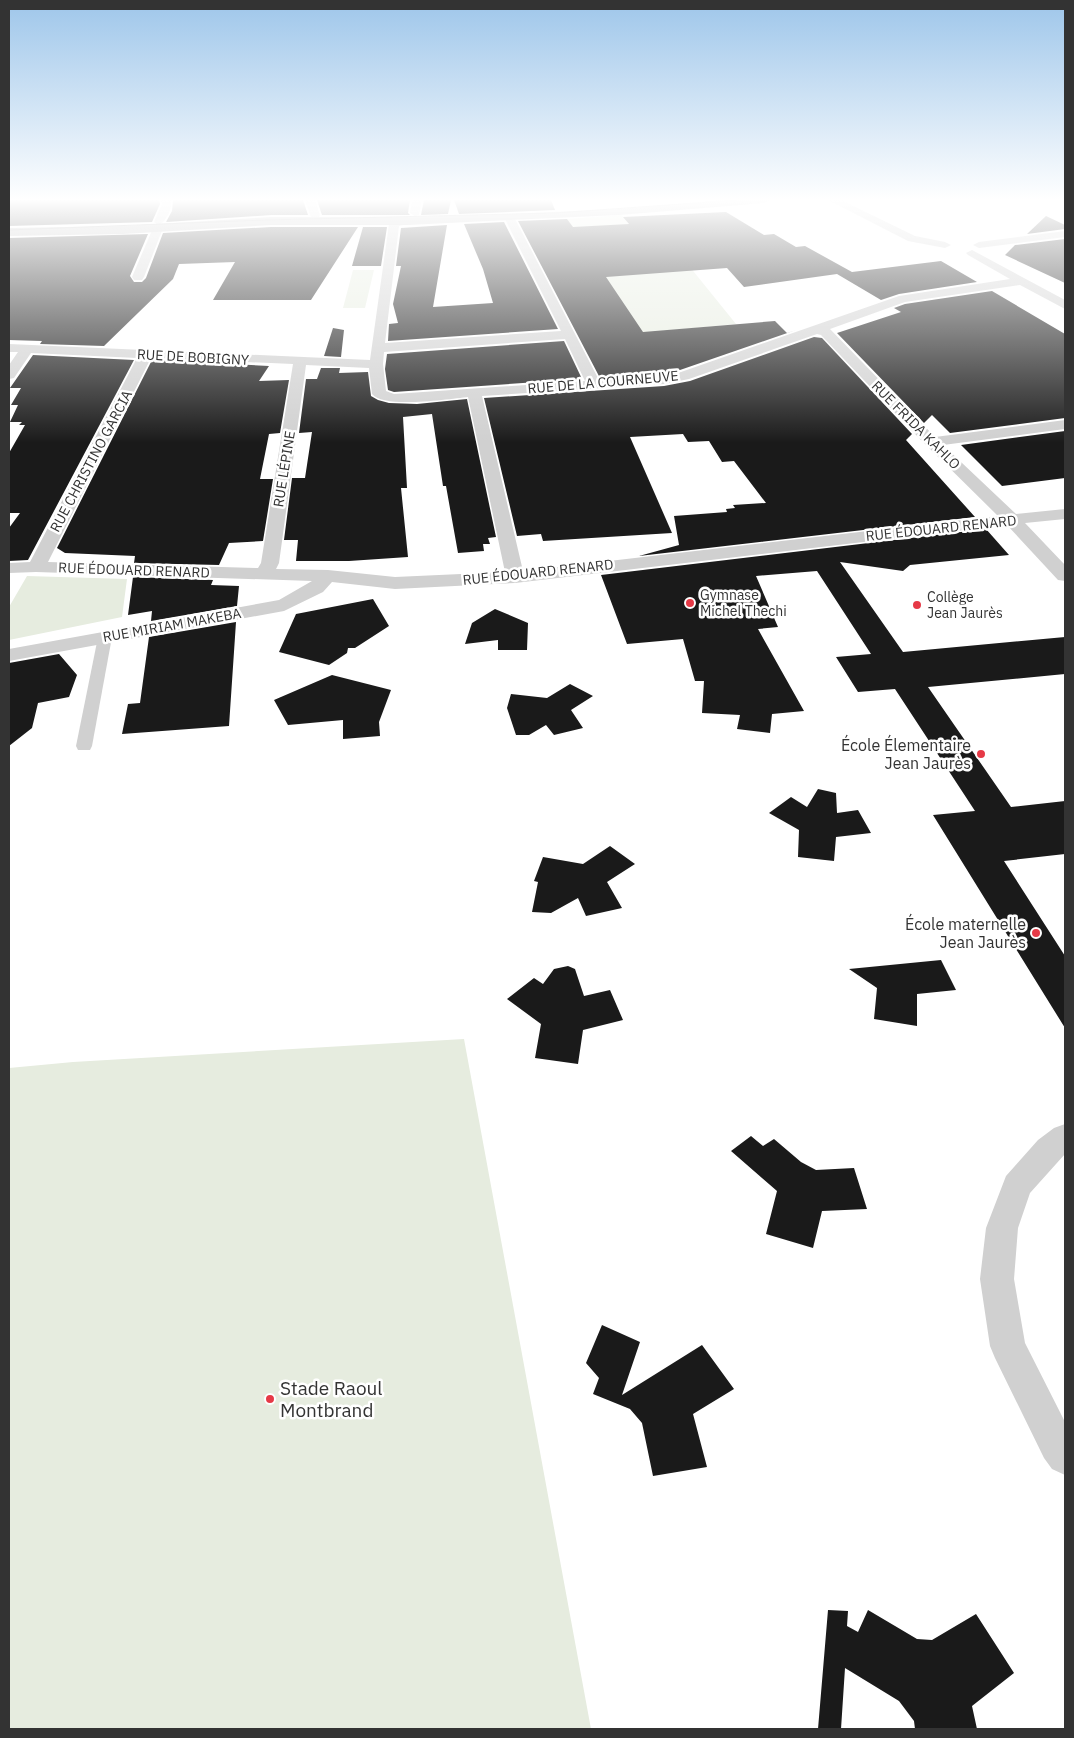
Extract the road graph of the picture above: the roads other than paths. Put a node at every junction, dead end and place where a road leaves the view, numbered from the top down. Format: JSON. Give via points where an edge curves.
{"nodes":[{"id":1,"x":387,"y":281,"type":"edge"},
{"id":2,"x":541,"y":281,"type":"edge"},
{"id":3,"x":1023,"y":282,"type":"joint"},
{"id":4,"x":1065,"y":305,"type":"edge"},
{"id":5,"x":819,"y":330,"type":"junction"},
{"id":6,"x":567,"y":335,"type":"junction"},
{"id":7,"x":9,"y":348,"type":"edge"},
{"id":8,"x":378,"y":348,"type":"junction"},
{"id":9,"x":28,"y":349,"type":"junction"},
{"id":10,"x":146,"y":354,"type":"junction"},
{"id":11,"x":300,"y":362,"type":"junction"},
{"id":12,"x":376,"y":364,"type":"junction"},
{"id":13,"x":9,"y":375,"type":"edge"},
{"id":14,"x":594,"y":384,"type":"junction"},
{"id":15,"x":474,"y":392,"type":"junction"},
{"id":16,"x":1065,"y":424,"type":"edge"},
{"id":17,"x":931,"y":442,"type":"junction"},
{"id":18,"x":1065,"y":514,"type":"edge"},
{"id":19,"x":1013,"y":521,"type":"junction"},
{"id":20,"x":36,"y":567,"type":"junction"},
{"id":21,"x":9,"y":568,"type":"edge"},
{"id":22,"x":264,"y":574,"type":"junction"},
{"id":23,"x":328,"y":576,"type":"junction"},
{"id":24,"x":1065,"y":576,"type":"edge"},
{"id":25,"x":515,"y":577,"type":"junction"},
{"id":26,"x":105,"y":637,"type":"junction"},
{"id":27,"x":9,"y":655,"type":"edge"},
{"id":28,"x":84,"y":746,"type":"dead end"},
{"id":29,"x":1065,"y":1137,"type":"edge"},
{"id":30,"x":1065,"y":1456,"type":"edge"}],
"edges":[{"from":1,"to":8,"type":"street"},
{"from":2,"to":6,"type":"street"},
{"from":3,"to":4,"type":"street"},
{"from":3,"to":5,"type":"street","name":"RUE DE LA COURNEUVE","via":[[903,299]]},
{"from":5,"to":14,"type":"street","name":"RUE DE LA COURNEUVE","via":[[684,376]]},
{"from":5,"to":17,"type":"street","name":"RUE FRIDA KAHLO","via":[[826,332]]},
{"from":6,"to":8,"type":"street"},
{"from":6,"to":14,"type":"street"},
{"from":7,"to":9,"type":"street","name":"RUE DE BOBIGNY"},
{"from":8,"to":12,"type":"street"},
{"from":9,"to":10,"type":"street","name":"RUE DE BOBIGNY"},
{"from":9,"to":13,"type":"street"},
{"from":10,"to":11,"type":"street","name":"RUE DE BOBIGNY"},
{"from":10,"to":20,"type":"street","name":"RUE CHRISTINO GARCIA"},
{"from":11,"to":12,"type":"street","name":"RUE DE BOBIGNY"},
{"from":11,"to":22,"type":"street","name":"RUE LÉPINE","via":[[270,563]]},
{"from":12,"to":15,"type":"street","name":"RUE DE LA COURNEUVE","via":[[379,394],[385,396]]},
{"from":14,"to":15,"type":"street","name":"RUE DE LA COURNEUVE"},
{"from":15,"to":25,"type":"street"},
{"from":16,"to":17,"type":"street"},
{"from":17,"to":19,"type":"street","name":"RUE FRIDA KAHLO"},
{"from":18,"to":19,"type":"street","name":"RUE ÉDOUARD RENARD"},
{"from":19,"to":24,"type":"street","name":"RUE FRIDA KAHLO"},
{"from":19,"to":25,"type":"street","name":"RUE ÉDOUARD RENARD","via":[[909,530]]},
{"from":20,"to":21,"type":"street","name":"RUE ÉDOUARD RENARD"},
{"from":20,"to":22,"type":"street","name":"RUE ÉDOUARD RENARD"},
{"from":22,"to":23,"type":"street","name":"RUE ÉDOUARD RENARD"},
{"from":23,"to":25,"type":"street","name":"RUE ÉDOUARD RENARD","via":[[394,583]]},
{"from":23,"to":26,"type":"street","name":"RUE MIRIAM MAKEBA","via":[[316,588],[284,605]]},
{"from":26,"to":27,"type":"street","name":"RUE MIRIAM MAKEBA"},
{"from":26,"to":28,"type":"street"},
{"from":29,"to":30,"type":"street","via":[[1049,1149],[1017,1186],[1002,1228],[997,1279],[1008,1346],[1057,1446]]}]}
